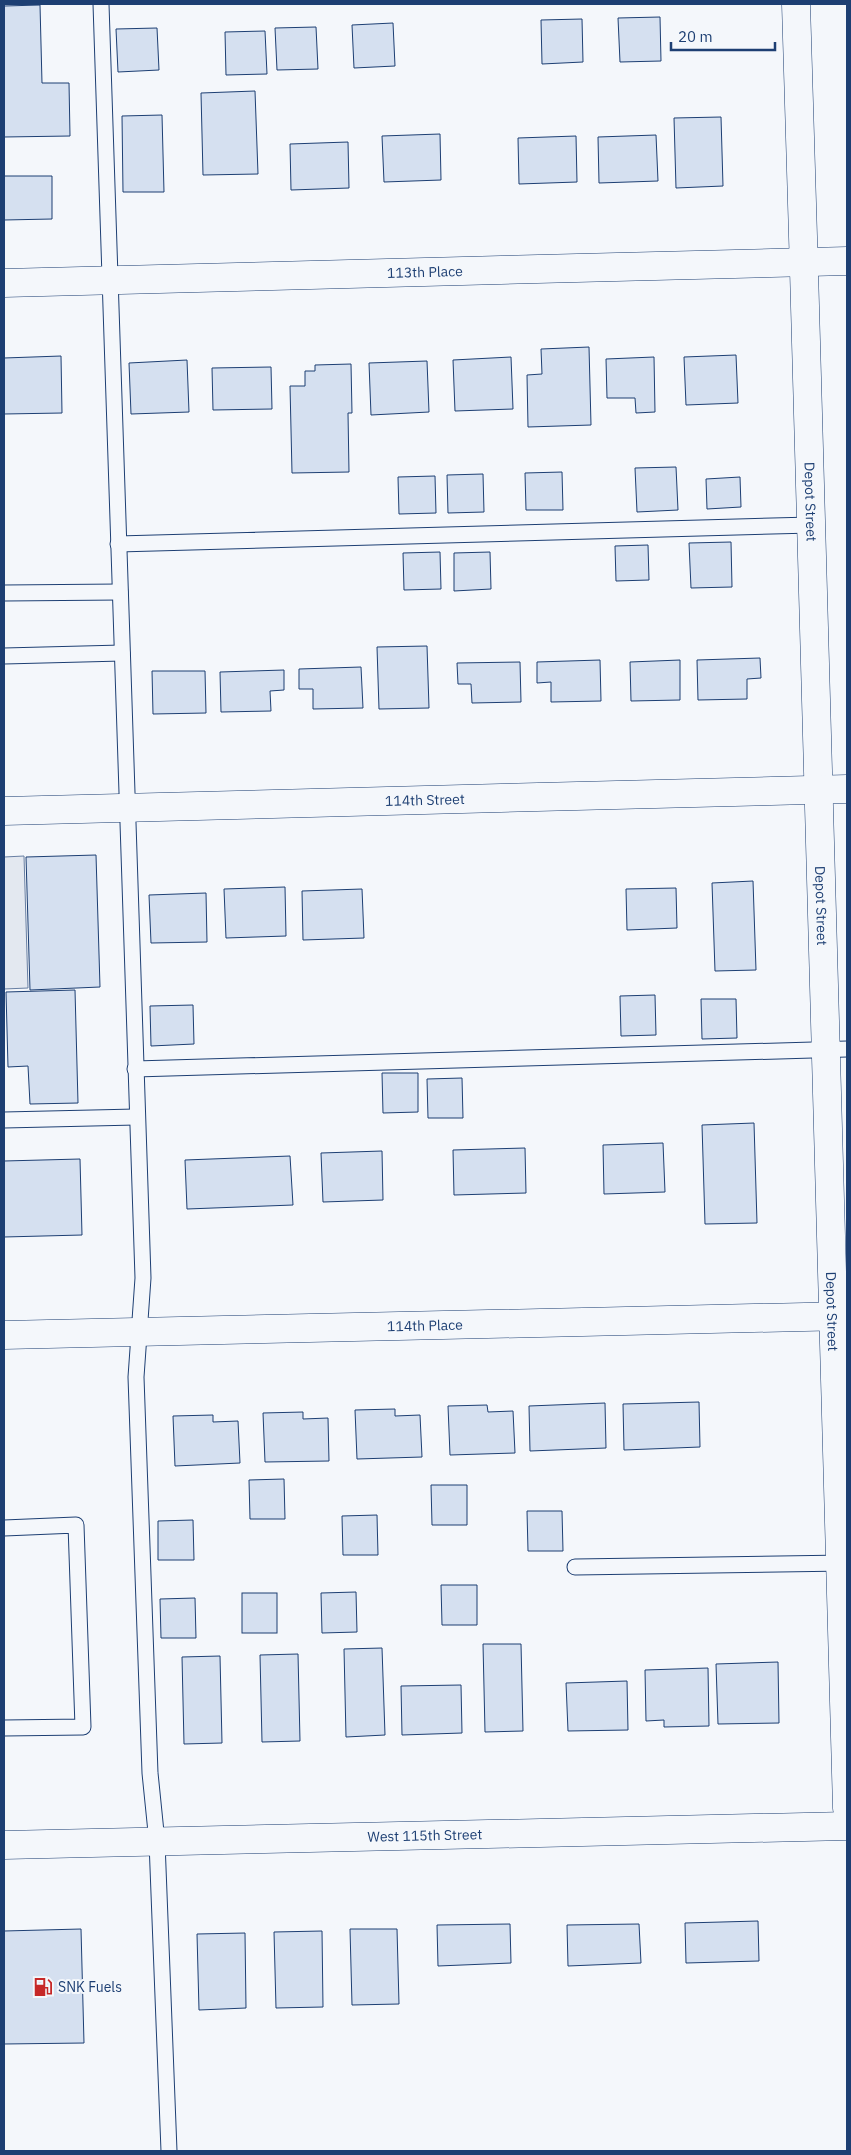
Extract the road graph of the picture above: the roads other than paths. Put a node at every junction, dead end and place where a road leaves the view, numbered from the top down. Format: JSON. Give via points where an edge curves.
{"nodes":[{"id":1,"x":101,"y":4,"type":"edge"},
{"id":2,"x":796,"y":4,"type":"edge"},
{"id":3,"x":847,"y":262,"type":"edge"},
{"id":4,"x":805,"y":263,"type":"junction"},
{"id":5,"x":110,"y":281,"type":"junction"},
{"id":6,"x":4,"y":284,"type":"edge"},
{"id":7,"x":812,"y":525,"type":"junction"},
{"id":8,"x":118,"y":544,"type":"junction"},
{"id":9,"x":120,"y":592,"type":"junction"},
{"id":10,"x":4,"y":593,"type":"edge"},
{"id":11,"x":122,"y":653,"type":"junction"},
{"id":12,"x":4,"y":656,"type":"edge"},
{"id":13,"x":847,"y":789,"type":"edge"},
{"id":14,"x":819,"y":790,"type":"junction"},
{"id":15,"x":127,"y":808,"type":"junction"},
{"id":16,"x":4,"y":811,"type":"edge"},
{"id":17,"x":836,"y":1049,"type":"edge"},
{"id":18,"x":135,"y":1069,"type":"junction"},
{"id":19,"x":136,"y":1116,"type":"junction"},
{"id":20,"x":4,"y":1120,"type":"edge"},
{"id":21,"x":839,"y":1316,"type":"edge"},
{"id":22,"x":138,"y":1333,"type":"junction"},
{"id":23,"x":4,"y":1335,"type":"edge"},
{"id":24,"x":4,"y":1528,"type":"edge"},
{"id":25,"x":843,"y":1563,"type":"edge"},
{"id":26,"x":575,"y":1567,"type":"dead end"},
{"id":27,"x":4,"y":1728,"type":"edge"},
{"id":28,"x":847,"y":1808,"type":"edge"},
{"id":29,"x":847,"y":1826,"type":"edge"},
{"id":30,"x":157,"y":1842,"type":"junction"},
{"id":31,"x":4,"y":1845,"type":"edge"},
{"id":32,"x":169,"y":2151,"type":"edge"}],
"edges":[{"from":1,"to":5,"type":"lane"},
{"from":2,"to":4,"type":"street","name":"Depot Street"},
{"from":3,"to":4,"type":"street","name":"113th Place"},
{"from":4,"to":5,"type":"street","name":"113th Place"},
{"from":4,"to":7,"type":"street","name":"Depot Street"},
{"from":5,"to":6,"type":"street","name":"113th Place"},
{"from":5,"to":8,"type":"lane"},
{"from":7,"to":8,"type":"lane"},
{"from":7,"to":14,"type":"street","name":"Depot Street"},
{"from":8,"to":9,"type":"lane"},
{"from":9,"to":10,"type":"lane"},
{"from":9,"to":11,"type":"lane"},
{"from":11,"to":12,"type":"lane"},
{"from":11,"to":15,"type":"lane"},
{"from":13,"to":14,"type":"street","name":"114th Street"},
{"from":14,"to":15,"type":"street","name":"114th Street"},
{"from":14,"to":17,"type":"street","name":"Depot Street"},
{"from":15,"to":16,"type":"street","name":"114th Street"},
{"from":15,"to":18,"type":"lane"},
{"from":17,"to":18,"type":"lane"},
{"from":17,"to":21,"type":"street","name":"Depot Street"},
{"from":18,"to":19,"type":"lane"},
{"from":19,"to":20,"type":"lane"},
{"from":19,"to":22,"type":"lane","via":[[143,1278]]},
{"from":21,"to":22,"type":"street","name":"114th Place"},
{"from":21,"to":25,"type":"street","name":"Depot Street"},
{"from":22,"to":23,"type":"street","name":"114th Place"},
{"from":22,"to":30,"type":"lane","via":[[136,1377],[150,1774]]},
{"from":24,"to":27,"type":"lane","via":[[76,1525],[83,1727]]},
{"from":25,"to":26,"type":"lane"},
{"from":25,"to":28,"type":"street","name":"Depot Street"},
{"from":29,"to":30,"type":"street","name":"West 115th Street"},
{"from":30,"to":31,"type":"street","name":"West 115th Street"},
{"from":30,"to":32,"type":"lane"}]}
